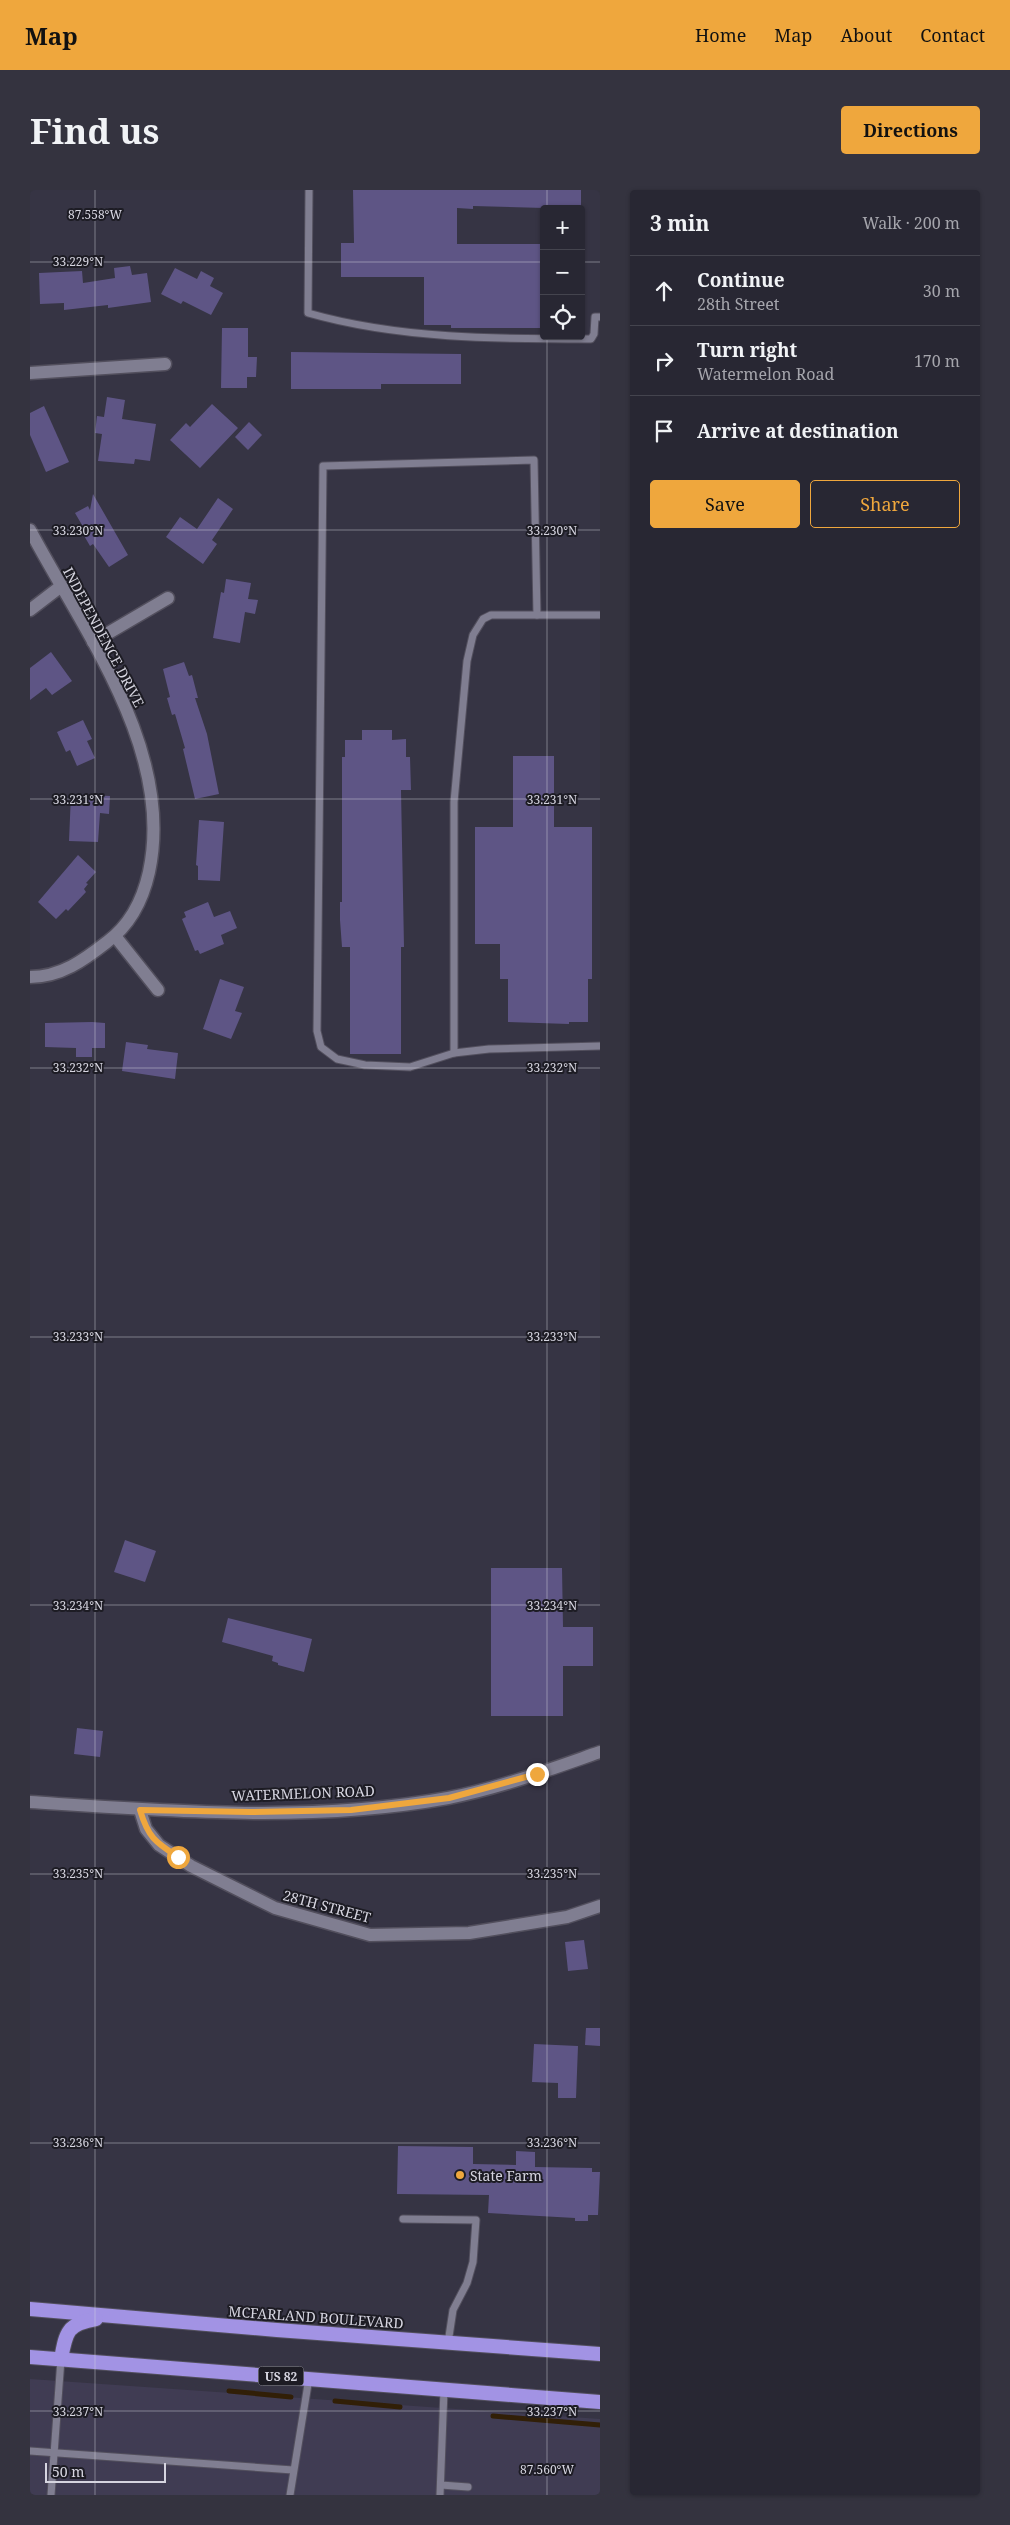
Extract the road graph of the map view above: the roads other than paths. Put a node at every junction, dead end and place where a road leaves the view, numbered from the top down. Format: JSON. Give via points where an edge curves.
{"nodes":[{"id":1,"x":309,"y":190,"type":"edge"},
{"id":2,"x":600,"y":317,"type":"edge"},
{"id":3,"x":165,"y":364,"type":"dead end"},
{"id":4,"x":30,"y":373,"type":"edge"},
{"id":5,"x":30,"y":530,"type":"edge"},
{"id":6,"x":60,"y":587,"type":"junction"},
{"id":7,"x":168,"y":598,"type":"dead end"},
{"id":8,"x":30,"y":610,"type":"edge"},
{"id":9,"x":536,"y":615,"type":"junction"},
{"id":10,"x":600,"y":615,"type":"edge"},
{"id":11,"x":92,"y":642,"type":"junction"},
{"id":12,"x":115,"y":936,"type":"junction"},
{"id":13,"x":30,"y":977,"type":"edge"},
{"id":14,"x":158,"y":990,"type":"dead end"},
{"id":15,"x":600,"y":1046,"type":"edge"},
{"id":16,"x":454,"y":1053,"type":"junction"},
{"id":17,"x":600,"y":1752,"type":"edge"},
{"id":18,"x":30,"y":1802,"type":"edge"},
{"id":19,"x":140,"y":1810,"type":"junction"},
{"id":20,"x":600,"y":1906,"type":"edge"},
{"id":21,"x":403,"y":2219,"type":"dead end"},
{"id":22,"x":30,"y":2308,"type":"edge"},
{"id":23,"x":112,"y":2316,"type":"junction"},
{"id":24,"x":448,"y":2343,"type":"junction"},
{"id":25,"x":600,"y":2354,"type":"edge"},
{"id":26,"x":30,"y":2357,"type":"edge"},
{"id":27,"x":61,"y":2359,"type":"junction"},
{"id":28,"x":309,"y":2378,"type":"junction"},
{"id":29,"x":444,"y":2390,"type":"junction"},
{"id":30,"x":600,"y":2402,"type":"edge"},
{"id":31,"x":30,"y":2451,"type":"edge"},
{"id":32,"x":55,"y":2453,"type":"junction"},
{"id":33,"x":293,"y":2470,"type":"junction"},
{"id":34,"x":441,"y":2485,"type":"junction"},
{"id":35,"x":468,"y":2487,"type":"dead end"},
{"id":36,"x":51,"y":2495,"type":"edge"},
{"id":37,"x":290,"y":2495,"type":"edge"},
{"id":38,"x":440,"y":2495,"type":"edge"}],
"edges":[{"from":1,"to":2,"type":"lane","via":[[308,313],[348,325],[420,333],[535,339],[591,339],[594,317]]},
{"from":3,"to":4,"type":"street"},
{"from":5,"to":6,"type":"street","name":"INDEPENDENCE DRIVE"},
{"from":6,"to":8,"type":"street"},
{"from":6,"to":11,"type":"street","name":"INDEPENDENCE DRIVE"},
{"from":7,"to":11,"type":"street"},
{"from":9,"to":10,"type":"lane"},
{"from":9,"to":16,"type":"lane","via":[[491,615],[483,619],[473,635],[467,660],[454,802]]},
{"from":9,"to":16,"type":"lane","via":[[534,460],[323,466],[317,1031],[321,1047],[337,1059],[365,1065],[410,1067]]},
{"from":11,"to":12,"type":"street","name":"INDEPENDENCE DRIVE","via":[[127,710],[140,744],[153,814],[154,850],[146,888],[133,915]]},
{"from":12,"to":13,"type":"street","name":"INDEPENDENCE DRIVE","via":[[83,961],[62,971]]},
{"from":12,"to":14,"type":"street"},
{"from":15,"to":16,"type":"lane","via":[[489,1048]]},
{"from":17,"to":19,"type":"street","name":"WATERMELON ROAD","via":[[537,1774],[439,1799],[351,1810]]},
{"from":18,"to":19,"type":"street","name":"WATERMELON ROAD"},
{"from":19,"to":20,"type":"street","name":"28TH STREET","via":[[146,1830],[159,1845],[191,1866],[275,1908],[370,1934],[469,1933],[566,1917]]},
{"from":21,"to":24,"type":"lane","via":[[476,2220],[473,2262],[453,2310]]},
{"from":22,"to":23,"type":"highway","name":"MCFARLAND BOULEVARD"},
{"from":23,"to":24,"type":"highway","name":"MCFARLAND BOULEVARD"},
{"from":23,"to":27,"type":"highway","via":[[73,2325],[66,2335]]},
{"from":24,"to":25,"type":"highway","name":"MCFARLAND BOULEVARD"},
{"from":26,"to":27,"type":"highway","number":"US 82"},
{"from":27,"to":28,"type":"highway","number":"US 82"},
{"from":27,"to":32,"type":"lane"},
{"from":28,"to":29,"type":"highway","number":"US 82"},
{"from":28,"to":33,"type":"lane"},
{"from":29,"to":30,"type":"highway","number":"US 82"},
{"from":29,"to":34,"type":"lane"},
{"from":31,"to":32,"type":"lane"},
{"from":32,"to":33,"type":"lane"},
{"from":32,"to":36,"type":"lane"},
{"from":33,"to":37,"type":"lane"},
{"from":34,"to":35,"type":"lane"},
{"from":34,"to":38,"type":"lane"}]}
